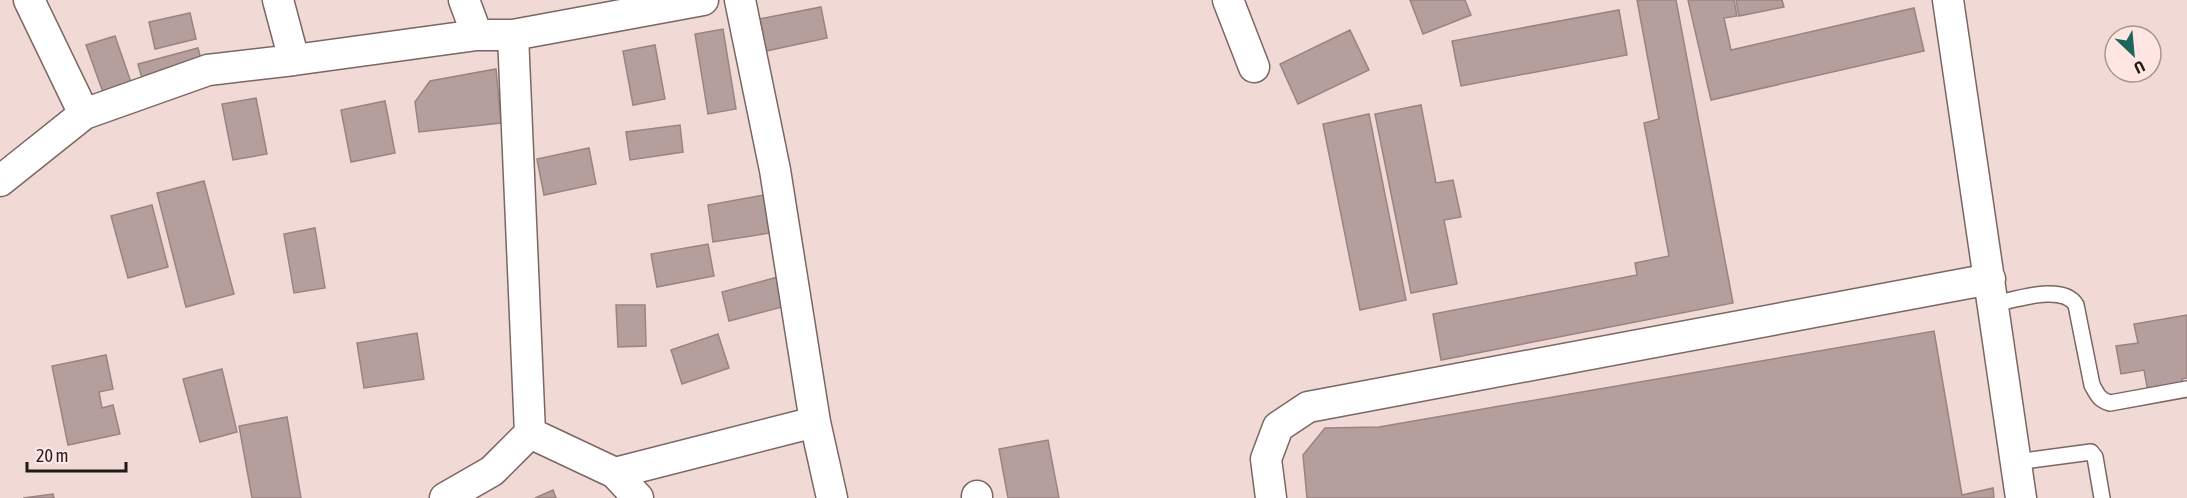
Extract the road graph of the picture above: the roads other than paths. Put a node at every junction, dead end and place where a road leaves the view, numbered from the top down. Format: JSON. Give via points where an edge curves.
{"nodes":[{"id":1,"x":29,"y":0,"type":"edge"},
{"id":2,"x":278,"y":0,"type":"edge"},
{"id":3,"x":464,"y":0,"type":"edge"},
{"id":4,"x":703,"y":0,"type":"edge"},
{"id":5,"x":740,"y":0,"type":"edge"},
{"id":6,"x":1228,"y":0,"type":"edge"},
{"id":7,"x":1948,"y":0,"type":"edge"},
{"id":8,"x":477,"y":35,"type":"junction"},
{"id":9,"x":513,"y":35,"type":"junction"},
{"id":10,"x":294,"y":60,"type":"junction"},
{"id":11,"x":1254,"y":67,"type":"dead end"},
{"id":12,"x":84,"y":114,"type":"junction"},
{"id":13,"x":0,"y":181,"type":"edge"},
{"id":14,"x":1992,"y":292,"type":"junction"},
{"id":15,"x":2187,"y":389,"type":"edge"},
{"id":16,"x":815,"y":422,"type":"junction"},
{"id":17,"x":530,"y":433,"type":"junction"},
{"id":18,"x":2016,"y":462,"type":"junction"},
{"id":19,"x":615,"y":473,"type":"junction"},
{"id":20,"x":445,"y":498,"type":"edge"},
{"id":21,"x":638,"y":498,"type":"edge"},
{"id":22,"x":832,"y":498,"type":"edge"},
{"id":23,"x":1270,"y":498,"type":"edge"},
{"id":24,"x":2021,"y":498,"type":"edge"},
{"id":25,"x":2102,"y":498,"type":"edge"}],
"edges":[{"from":1,"to":12,"type":"street"},
{"from":2,"to":10,"type":"street"},
{"from":3,"to":8,"type":"street"},
{"from":4,"to":9,"type":"street"},
{"from":5,"to":16,"type":"street","via":[[775,170]]},
{"from":6,"to":11,"type":"street"},
{"from":7,"to":14,"type":"street"},
{"from":8,"to":9,"type":"street"},
{"from":8,"to":10,"type":"street"},
{"from":9,"to":17,"type":"street"},
{"from":10,"to":12,"type":"street","via":[[208,70]]},
{"from":12,"to":13,"type":"street"},
{"from":14,"to":15,"type":"lane","via":[[2065,295],[2072,299],[2092,385],[2104,402]]},
{"from":14,"to":18,"type":"street"},
{"from":14,"to":23,"type":"street","via":[[1308,407],[1278,427],[1266,459]]},
{"from":16,"to":19,"type":"street"},
{"from":16,"to":22,"type":"street"},
{"from":17,"to":19,"type":"street"},
{"from":17,"to":20,"type":"street","via":[[492,471]]},
{"from":18,"to":24,"type":"street"},
{"from":18,"to":25,"type":"lane","via":[[2091,452]]},
{"from":19,"to":21,"type":"street"}]}
